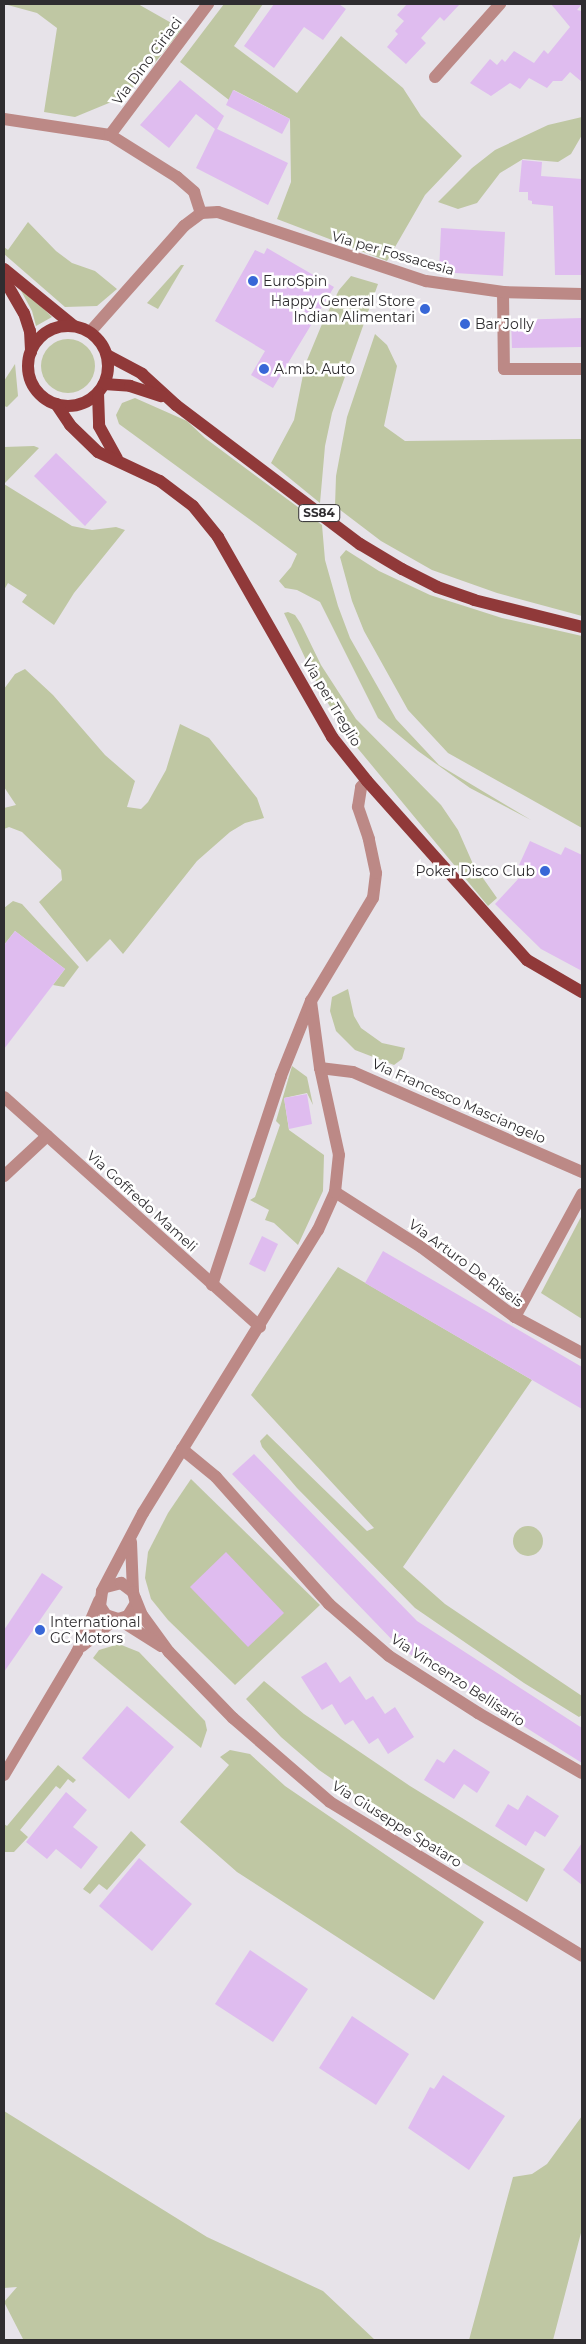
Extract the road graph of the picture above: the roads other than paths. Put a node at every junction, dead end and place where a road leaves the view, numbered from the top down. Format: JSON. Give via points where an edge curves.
{"nodes":[{"id":1,"x":208,"y":4,"type":"edge"},
{"id":2,"x":500,"y":4,"type":"edge"},
{"id":3,"x":435,"y":77,"type":"dead end"},
{"id":4,"x":4,"y":119,"type":"edge"},
{"id":5,"x":110,"y":135,"type":"junction"},
{"id":6,"x":201,"y":213,"type":"junction"},
{"id":7,"x":4,"y":269,"type":"edge"},
{"id":8,"x":4,"y":279,"type":"edge"},
{"id":9,"x":503,"y":292,"type":"junction"},
{"id":10,"x":582,"y":294,"type":"edge"},
{"id":11,"x":74,"y":326,"type":"junction"},
{"id":12,"x":90,"y":332,"type":"junction"},
{"id":13,"x":31,"y":352,"type":"junction"},
{"id":14,"x":107,"y":355,"type":"junction"},
{"id":15,"x":582,"y":369,"type":"edge"},
{"id":16,"x":101,"y":388,"type":"junction"},
{"id":17,"x":56,"y":404,"type":"junction"},
{"id":18,"x":176,"y":405,"type":"junction"},
{"id":19,"x":117,"y":458,"type":"junction"},
{"id":20,"x":582,"y":627,"type":"edge"},
{"id":21,"x":367,"y":781,"type":"junction"},
{"id":22,"x":582,"y":992,"type":"edge"},
{"id":23,"x":311,"y":1001,"type":"junction"},
{"id":24,"x":320,"y":1068,"type":"junction"},
{"id":25,"x":4,"y":1097,"type":"edge"},
{"id":26,"x":47,"y":1136,"type":"junction"},
{"id":27,"x":582,"y":1172,"type":"edge"},
{"id":28,"x":4,"y":1176,"type":"edge"},
{"id":29,"x":335,"y":1192,"type":"junction"},
{"id":30,"x":582,"y":1194,"type":"edge"},
{"id":31,"x":212,"y":1285,"type":"junction"},
{"id":32,"x":515,"y":1317,"type":"junction"},
{"id":33,"x":260,"y":1327,"type":"junction"},
{"id":34,"x":582,"y":1353,"type":"edge"},
{"id":35,"x":182,"y":1449,"type":"junction"},
{"id":36,"x":132,"y":1535,"type":"junction"},
{"id":37,"x":106,"y":1587,"type":"junction"},
{"id":38,"x":134,"y":1595,"type":"junction"},
{"id":39,"x":99,"y":1601,"type":"junction"},
{"id":40,"x":116,"y":1619,"type":"junction"},
{"id":41,"x":77,"y":1652,"type":"junction"},
{"id":42,"x":169,"y":1652,"type":"junction"},
{"id":43,"x":582,"y":1773,"type":"edge"},
{"id":44,"x":4,"y":1775,"type":"edge"},
{"id":45,"x":582,"y":1956,"type":"edge"}],
"edges":[{"from":1,"to":5,"type":"street","name":"Via Dino Ciriaci"},
{"from":2,"to":3,"type":"street"},
{"from":4,"to":5,"type":"street"},
{"from":5,"to":6,"type":"street","via":[[177,177],[194,192]]},
{"from":6,"to":9,"type":"street","name":"Via per Fossacesia","via":[[218,212],[426,281]]},
{"from":6,"to":12,"type":"street","via":[[184,226]]},
{"from":7,"to":11,"type":"main road"},
{"from":8,"to":13,"type":"main road","via":[[24,313],[30,331]]},
{"from":9,"to":10,"type":"street","name":"Via per Fossacesia"},
{"from":9,"to":15,"type":"street","via":[[504,369]]},
{"from":11,"to":12,"type":"main road"},
{"from":11,"to":13,"type":"main road","via":[[45,333]]},
{"from":12,"to":14,"type":"main road"},
{"from":13,"to":17,"type":"main road","via":[[29,370],[35,388]]},
{"from":14,"to":16,"type":"main road"},
{"from":14,"to":18,"type":"main road","number":"SS84","via":[[142,374]]},
{"from":16,"to":17,"type":"main road","via":[[74,405]]},
{"from":16,"to":18,"type":"main road","number":"SS84","via":[[145,390]]},
{"from":16,"to":19,"type":"main road","via":[[99,426]]},
{"from":17,"to":19,"type":"main road","name":"Via per Treglio","via":[[65,420],[92,447]]},
{"from":18,"to":20,"type":"main road","number":"SS84","via":[[360,544],[402,569],[437,587],[474,600]]},
{"from":19,"to":21,"type":"main road","name":"Via per Treglio","via":[[178,493],[212,529],[332,737]]},
{"from":21,"to":22,"type":"main road","name":"Via per Treglio","via":[[527,960]]},
{"from":21,"to":23,"type":"street","via":[[361,787],[358,807],[374,864],[373,898]]},
{"from":23,"to":24,"type":"street"},
{"from":23,"to":31,"type":"street","via":[[281,1076]]},
{"from":24,"to":27,"type":"street","name":"Via Francesco Masciangelo","via":[[353,1072]]},
{"from":24,"to":29,"type":"street","via":[[339,1155]]},
{"from":25,"to":26,"type":"street","name":"Via Goffredo Mameli"},
{"from":26,"to":28,"type":"street"},
{"from":26,"to":31,"type":"street","name":"Via Goffredo Mameli"},
{"from":29,"to":32,"type":"street","name":"Via Arturo De Riseis","via":[[421,1247]]},
{"from":29,"to":33,"type":"street","via":[[318,1230]]},
{"from":30,"to":32,"type":"street"},
{"from":31,"to":33,"type":"street","name":"Via Goffredo Mameli"},
{"from":32,"to":34,"type":"street","name":"Via Arturo De Riseis"},
{"from":33,"to":35,"type":"street"},
{"from":35,"to":36,"type":"street"},
{"from":35,"to":43,"type":"street","name":"Via Vincenzo Bellisario","via":[[216,1477],[329,1604],[389,1656],[478,1714]]},
{"from":36,"to":37,"type":"street"},
{"from":36,"to":38,"type":"street","name":"Via Giuseppe Spataro","via":[[130,1559]]},
{"from":37,"to":38,"type":"street","via":[[121,1583]]},
{"from":37,"to":39,"type":"street"},
{"from":38,"to":40,"type":"street","via":[[132,1612]]},
{"from":38,"to":42,"type":"street","name":"Via Giuseppe Spataro","via":[[142,1615]]},
{"from":39,"to":40,"type":"street","via":[[102,1611]]},
{"from":39,"to":41,"type":"street"},
{"from":40,"to":41,"type":"street"},
{"from":40,"to":42,"type":"street","name":"Via Giuseppe Spataro"},
{"from":41,"to":44,"type":"street"},
{"from":42,"to":45,"type":"street","name":"Via Giuseppe Spataro","via":[[233,1718],[330,1802]]}]}
